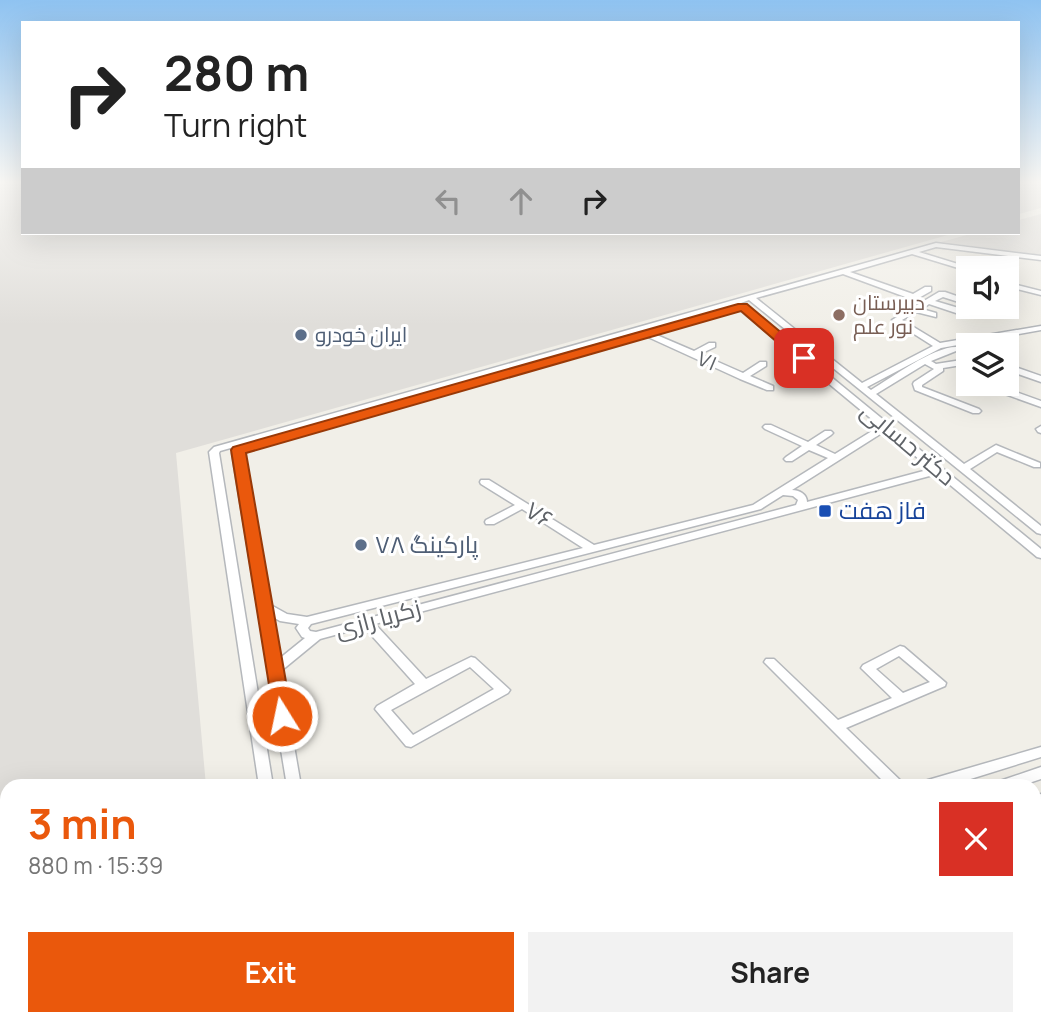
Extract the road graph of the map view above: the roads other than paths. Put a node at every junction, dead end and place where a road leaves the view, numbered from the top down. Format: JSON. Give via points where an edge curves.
{"nodes":[{"id":1,"x":923,"y":248,"type":"junction"},
{"id":2,"x":912,"y":252,"type":"junction"},
{"id":3,"x":1041,"y":259,"type":"edge"},
{"id":4,"x":956,"y":265,"type":"edge"},
{"id":5,"x":842,"y":271,"type":"junction"},
{"id":6,"x":1020,"y":287,"type":"dead end"},
{"id":7,"x":928,"y":289,"type":"dead end"},
{"id":8,"x":1041,"y":293,"type":"edge"},
{"id":9,"x":956,"y":299,"type":"edge"},
{"id":10,"x":754,"y":301,"type":"junction"},
{"id":11,"x":929,"y":302,"type":"junction"},
{"id":12,"x":739,"y":305,"type":"junction"},
{"id":13,"x":915,"y":309,"type":"junction"},
{"id":14,"x":956,"y":310,"type":"edge"},
{"id":15,"x":933,"y":315,"type":"dead end"},
{"id":16,"x":1041,"y":330,"type":"edge"},
{"id":17,"x":641,"y":332,"type":"junction"},
{"id":18,"x":1019,"y":335,"type":"edge"},
{"id":19,"x":712,"y":345,"type":"dead end"},
{"id":20,"x":939,"y":346,"type":"junction"},
{"id":21,"x":956,"y":350,"type":"edge"},
{"id":22,"x":693,"y":355,"type":"junction"},
{"id":23,"x":925,"y":361,"type":"junction"},
{"id":24,"x":956,"y":363,"type":"edge"},
{"id":25,"x":763,"y":364,"type":"dead end"},
{"id":26,"x":937,"y":366,"type":"junction"},
{"id":27,"x":1019,"y":371,"type":"edge"},
{"id":28,"x":743,"y":377,"type":"junction"},
{"id":29,"x":1041,"y":379,"type":"edge"},
{"id":30,"x":861,"y":387,"type":"junction"},
{"id":31,"x":771,"y":388,"type":"dead end"},
{"id":32,"x":425,"y":393,"type":"junction"},
{"id":33,"x":870,"y":394,"type":"junction"},
{"id":34,"x":1019,"y":396,"type":"edge"},
{"id":35,"x":1041,"y":404,"type":"edge"},
{"id":36,"x":976,"y":411,"type":"dead end"},
{"id":37,"x":886,"y":426,"type":"junction"},
{"id":38,"x":768,"y":428,"type":"dead end"},
{"id":39,"x":828,"y":433,"type":"dead end"},
{"id":40,"x":809,"y":446,"type":"junction"},
{"id":41,"x":835,"y":458,"type":"junction"},
{"id":42,"x":789,"y":459,"type":"dead end"},
{"id":43,"x":1037,"y":465,"type":"dead end"},
{"id":44,"x":963,"y":469,"type":"junction"},
{"id":45,"x":939,"y":470,"type":"junction"},
{"id":46,"x":485,"y":482,"type":"dead end"},
{"id":47,"x":782,"y":492,"type":"junction"},
{"id":48,"x":522,"y":505,"type":"junction"},
{"id":49,"x":801,"y":505,"type":"junction"},
{"id":50,"x":490,"y":522,"type":"dead end"},
{"id":51,"x":1041,"y":531,"type":"edge"},
{"id":52,"x":593,"y":549,"type":"junction"},
{"id":53,"x":1041,"y":555,"type":"edge"},
{"id":54,"x":575,"y":559,"type":"junction"},
{"id":55,"x":393,"y":599,"type":"junction"},
{"id":56,"x":263,"y":606,"type":"junction"},
{"id":57,"x":400,"y":613,"type":"junction"},
{"id":58,"x":307,"y":621,"type":"junction"},
{"id":59,"x":366,"y":622,"type":"junction"},
{"id":60,"x":316,"y":636,"type":"junction"},
{"id":61,"x":770,"y":662,"type":"dead end"},
{"id":62,"x":274,"y":670,"type":"junction"},
{"id":63,"x":424,"y":685,"type":"junction"},
{"id":64,"x":901,"y":699,"type":"junction"},
{"id":65,"x":836,"y":727,"type":"junction"},
{"id":66,"x":1041,"y":752,"type":"edge"},
{"id":67,"x":1041,"y":773,"type":"edge"},
{"id":68,"x":264,"y":779,"type":"edge"},
{"id":69,"x":293,"y":779,"type":"edge"},
{"id":70,"x":891,"y":779,"type":"edge"},
{"id":71,"x":951,"y":779,"type":"edge"},
{"id":72,"x":1023,"y":779,"type":"edge"}],
"edges":[{"from":1,"to":2,"type":"street"},
{"from":1,"to":3,"type":"street"},
{"from":1,"to":3,"type":"street","via":[[936,245]]},
{"from":2,"to":4,"type":"street"},
{"from":2,"to":5,"type":"street"},
{"from":5,"to":7,"type":"street","via":[[914,297]]},
{"from":5,"to":10,"type":"street"},
{"from":6,"to":8,"type":"street"},
{"from":9,"to":11,"type":"street","via":[[942,294]]},
{"from":10,"to":12,"type":"street"},
{"from":10,"to":30,"type":"street","name":"دکتر حسابی"},
{"from":11,"to":13,"type":"street"},
{"from":11,"to":14,"type":"street"},
{"from":12,"to":17,"type":"street"},
{"from":12,"to":37,"type":"street","name":"دکتر حسابی"},
{"from":13,"to":15,"type":"street"},
{"from":13,"to":20,"type":"street","via":[[896,320]]},
{"from":16,"to":18,"type":"street"},
{"from":16,"to":20,"type":"street"},
{"from":17,"to":22,"type":"street","name":"۷۱"},
{"from":17,"to":32,"type":"street"},
{"from":19,"to":22,"type":"street"},
{"from":20,"to":30,"type":"street"},
{"from":21,"to":23,"type":"street"},
{"from":22,"to":28,"type":"street","name":"۷۱"},
{"from":23,"to":26,"type":"street"},
{"from":23,"to":33,"type":"street"},
{"from":24,"to":26,"type":"street"},
{"from":25,"to":28,"type":"street"},
{"from":26,"to":36,"type":"street","via":[[940,369],[917,384],[918,388]]},
{"from":27,"to":29,"type":"street"},
{"from":28,"to":31,"type":"street","name":"۷۱"},
{"from":30,"to":33,"type":"street","name":"دکتر حسابی"},
{"from":32,"to":56,"type":"street","via":[[237,453]]},
{"from":32,"to":68,"type":"street","via":[[215,451]]},
{"from":33,"to":44,"type":"street","name":"دکتر حسابی"},
{"from":34,"to":35,"type":"street"},
{"from":37,"to":41,"type":"street","name":"زکریا رازی"},
{"from":37,"to":45,"type":"street","name":"دکتر حسابی"},
{"from":38,"to":40,"type":"street"},
{"from":39,"to":40,"type":"street"},
{"from":40,"to":41,"type":"street"},
{"from":40,"to":42,"type":"street"},
{"from":41,"to":47,"type":"street","name":"زکریا رازی"},
{"from":43,"to":44,"type":"street","via":[[996,448]]},
{"from":44,"to":51,"type":"street","name":"دکتر حسابی"},
{"from":45,"to":49,"type":"street","name":"زکریا رازی"},
{"from":45,"to":53,"type":"street","name":"دکتر حسابی"},
{"from":46,"to":48,"type":"street","name":"۷۶"},
{"from":47,"to":49,"type":"street","via":[[796,494],[803,500]]},
{"from":47,"to":52,"type":"street","name":"زکریا رازی","via":[[757,507]]},
{"from":48,"to":50,"type":"street"},
{"from":48,"to":52,"type":"street","name":"۷۶"},
{"from":49,"to":54,"type":"street","name":"زکریا رازی"},
{"from":52,"to":54,"type":"street","name":"زکریا رازی"},
{"from":54,"to":55,"type":"street","name":"زکریا رازی"},
{"from":54,"to":57,"type":"street","name":"زکریا رازی"},
{"from":55,"to":57,"type":"street"},
{"from":55,"to":58,"type":"street","name":"زکریا رازی"},
{"from":56,"to":58,"type":"street","via":[[284,618]]},
{"from":56,"to":62,"type":"street"},
{"from":57,"to":59,"type":"street","name":"زکریا رازی"},
{"from":58,"to":60,"type":"street","name":"زکریا رازی","via":[[302,628]]},
{"from":59,"to":60,"type":"street","name":"زکریا رازی"},
{"from":59,"to":63,"type":"street"},
{"from":60,"to":62,"type":"street"},
{"from":61,"to":65,"type":"street"},
{"from":62,"to":69,"type":"street"},
{"from":63,"to":63,"type":"street","via":[[471,661],[503,690],[411,742],[382,709]]},
{"from":64,"to":64,"type":"street","via":[[940,682],[901,650],[867,667]]},
{"from":64,"to":65,"type":"street"},
{"from":65,"to":70,"type":"street"},
{"from":66,"to":71,"type":"street"},
{"from":67,"to":72,"type":"street"}]}
